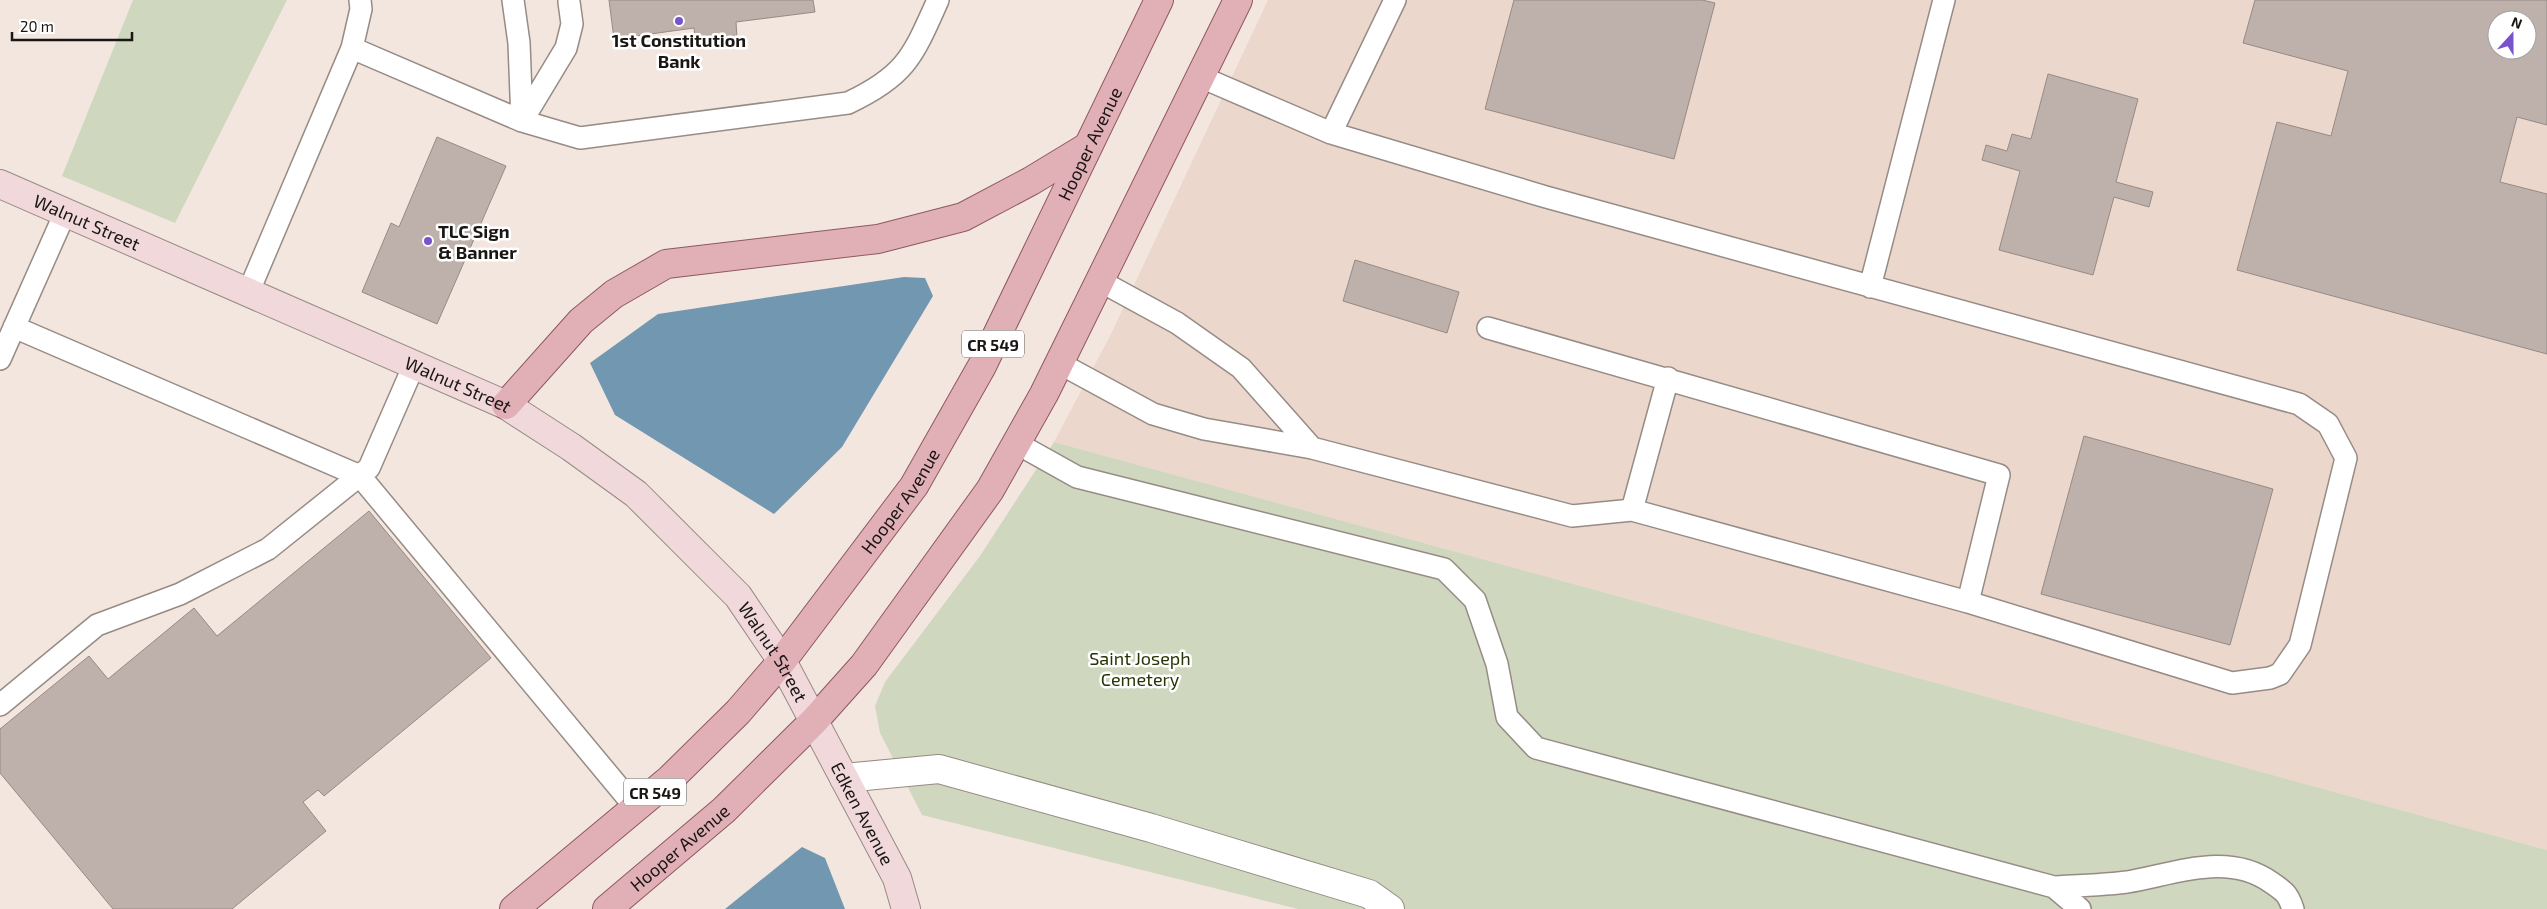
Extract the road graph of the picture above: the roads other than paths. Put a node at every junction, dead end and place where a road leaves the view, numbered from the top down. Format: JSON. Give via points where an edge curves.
{"nodes":[{"id":1,"x":360,"y":0,"type":"edge"},
{"id":2,"x":513,"y":0,"type":"edge"},
{"id":3,"x":938,"y":0,"type":"edge"},
{"id":4,"x":1159,"y":0,"type":"edge"},
{"id":5,"x":1238,"y":0,"type":"edge"},
{"id":6,"x":1395,"y":0,"type":"edge"},
{"id":7,"x":1944,"y":0,"type":"edge"},
{"id":8,"x":569,"y":2,"type":"dead end"},
{"id":9,"x":352,"y":48,"type":"junction"},
{"id":10,"x":1201,"y":77,"type":"junction"},
{"id":11,"x":522,"y":121,"type":"junction"},
{"id":12,"x":1330,"y":133,"type":"junction"},
{"id":13,"x":1088,"y":147,"type":"junction"},
{"id":14,"x":0,"y":184,"type":"edge"},
{"id":15,"x":65,"y":213,"type":"junction"},
{"id":16,"x":1100,"y":281,"type":"junction"},
{"id":17,"x":1870,"y":287,"type":"junction"},
{"id":18,"x":248,"y":293,"type":"junction"},
{"id":19,"x":14,"y":327,"type":"junction"},
{"id":20,"x":1488,"y":328,"type":"dead end"},
{"id":21,"x":0,"y":359,"type":"edge"},
{"id":22,"x":1059,"y":363,"type":"junction"},
{"id":23,"x":414,"y":365,"type":"junction"},
{"id":24,"x":1668,"y":378,"type":"junction"},
{"id":25,"x":506,"y":405,"type":"junction"},
{"id":26,"x":1016,"y":443,"type":"junction"},
{"id":27,"x":1312,"y":448,"type":"junction"},
{"id":28,"x":360,"y":476,"type":"junction"},
{"id":29,"x":1632,"y":510,"type":"junction"},
{"id":30,"x":1968,"y":602,"type":"junction"},
{"id":31,"x":782,"y":661,"type":"junction"},
{"id":32,"x":0,"y":705,"type":"edge"},
{"id":33,"x":814,"y":721,"type":"junction"},
{"id":34,"x":844,"y":778,"type":"junction"},
{"id":35,"x":636,"y":808,"type":"junction"},
{"id":36,"x":2054,"y":887,"type":"junction"},
{"id":37,"x":514,"y":909,"type":"edge"},
{"id":38,"x":608,"y":909,"type":"edge"},
{"id":39,"x":906,"y":909,"type":"edge"},
{"id":40,"x":1390,"y":909,"type":"edge"},
{"id":41,"x":2080,"y":909,"type":"edge"},
{"id":42,"x":2293,"y":909,"type":"edge"}],
"edges":[{"from":1,"to":9,"type":"lane"},
{"from":2,"to":11,"type":"lane","via":[[519,43]]},
{"from":3,"to":11,"type":"lane","via":[[904,68],[874,91],[848,103],[580,138]]},
{"from":4,"to":13,"type":"main road","name":"Hooper Avenue","number":"CR 549"},
{"from":5,"to":10,"type":"main road","name":"Hooper Avenue"},
{"from":6,"to":12,"type":"lane"},
{"from":7,"to":17,"type":"lane"},
{"from":8,"to":11,"type":"lane","via":[[572,24],[566,48]]},
{"from":9,"to":11,"type":"lane"},
{"from":9,"to":18,"type":"lane"},
{"from":10,"to":12,"type":"lane"},
{"from":10,"to":16,"type":"main road","name":"Hooper Avenue"},
{"from":12,"to":17,"type":"lane"},
{"from":13,"to":25,"type":"main road","via":[[1031,182],[963,217],[878,239],[666,264],[614,294],[581,321]]},
{"from":13,"to":31,"type":"main road","name":"Hooper Avenue","number":"CR 549","via":[[982,366],[914,486]]},
{"from":14,"to":15,"type":"street","name":"Walnut Street"},
{"from":15,"to":18,"type":"street","name":"Walnut Street"},
{"from":15,"to":19,"type":"lane"},
{"from":16,"to":22,"type":"main road","name":"Hooper Avenue"},
{"from":16,"to":27,"type":"lane","via":[[1177,323],[1241,368]]},
{"from":17,"to":30,"type":"lane","via":[[2299,404],[2328,424],[2346,458],[2300,645],[2280,674],[2270,678],[2232,682]]},
{"from":18,"to":23,"type":"street","name":"Walnut Street"},
{"from":19,"to":21,"type":"lane"},
{"from":19,"to":28,"type":"lane"},
{"from":20,"to":24,"type":"lane"},
{"from":22,"to":26,"type":"main road","name":"Hooper Avenue"},
{"from":22,"to":27,"type":"lane","via":[[1153,414],[1204,429]]},
{"from":23,"to":25,"type":"street","name":"Walnut Street"},
{"from":23,"to":28,"type":"lane","via":[[369,468]]},
{"from":24,"to":29,"type":"lane"},
{"from":24,"to":30,"type":"lane","via":[[1999,475]]},
{"from":25,"to":31,"type":"street","name":"Walnut Street","via":[[636,494],[738,596]]},
{"from":26,"to":33,"type":"main road","name":"Hooper Avenue","via":[[990,490],[864,665]]},
{"from":26,"to":36,"type":"lane","via":[[1077,477],[1444,569],[1475,600],[1497,664],[1507,717],[1536,748]]},
{"from":27,"to":29,"type":"lane","via":[[1572,516]]},
{"from":28,"to":32,"type":"lane","via":[[268,549],[180,594],[97,625]]},
{"from":28,"to":35,"type":"lane"},
{"from":29,"to":30,"type":"lane"},
{"from":31,"to":33,"type":"street","name":"Walnut Street"},
{"from":31,"to":35,"type":"main road","name":"Hooper Avenue","number":"CR 549","via":[[738,712]]},
{"from":33,"to":34,"type":"street","name":"Edken Avenue"},
{"from":33,"to":38,"type":"main road","name":"Hooper Avenue","via":[[724,810]]},
{"from":34,"to":39,"type":"street","name":"Edken Avenue","via":[[897,878]]},
{"from":34,"to":40,"type":"street","via":[[939,769],[1151,828],[1369,894]]},
{"from":35,"to":37,"type":"main road","name":"Hooper Avenue","number":"CR 549"},
{"from":36,"to":41,"type":"lane"},
{"from":36,"to":42,"type":"lane","via":[[2126,882],[2216,865],[2242,869],[2266,878],[2288,895]]}]}
